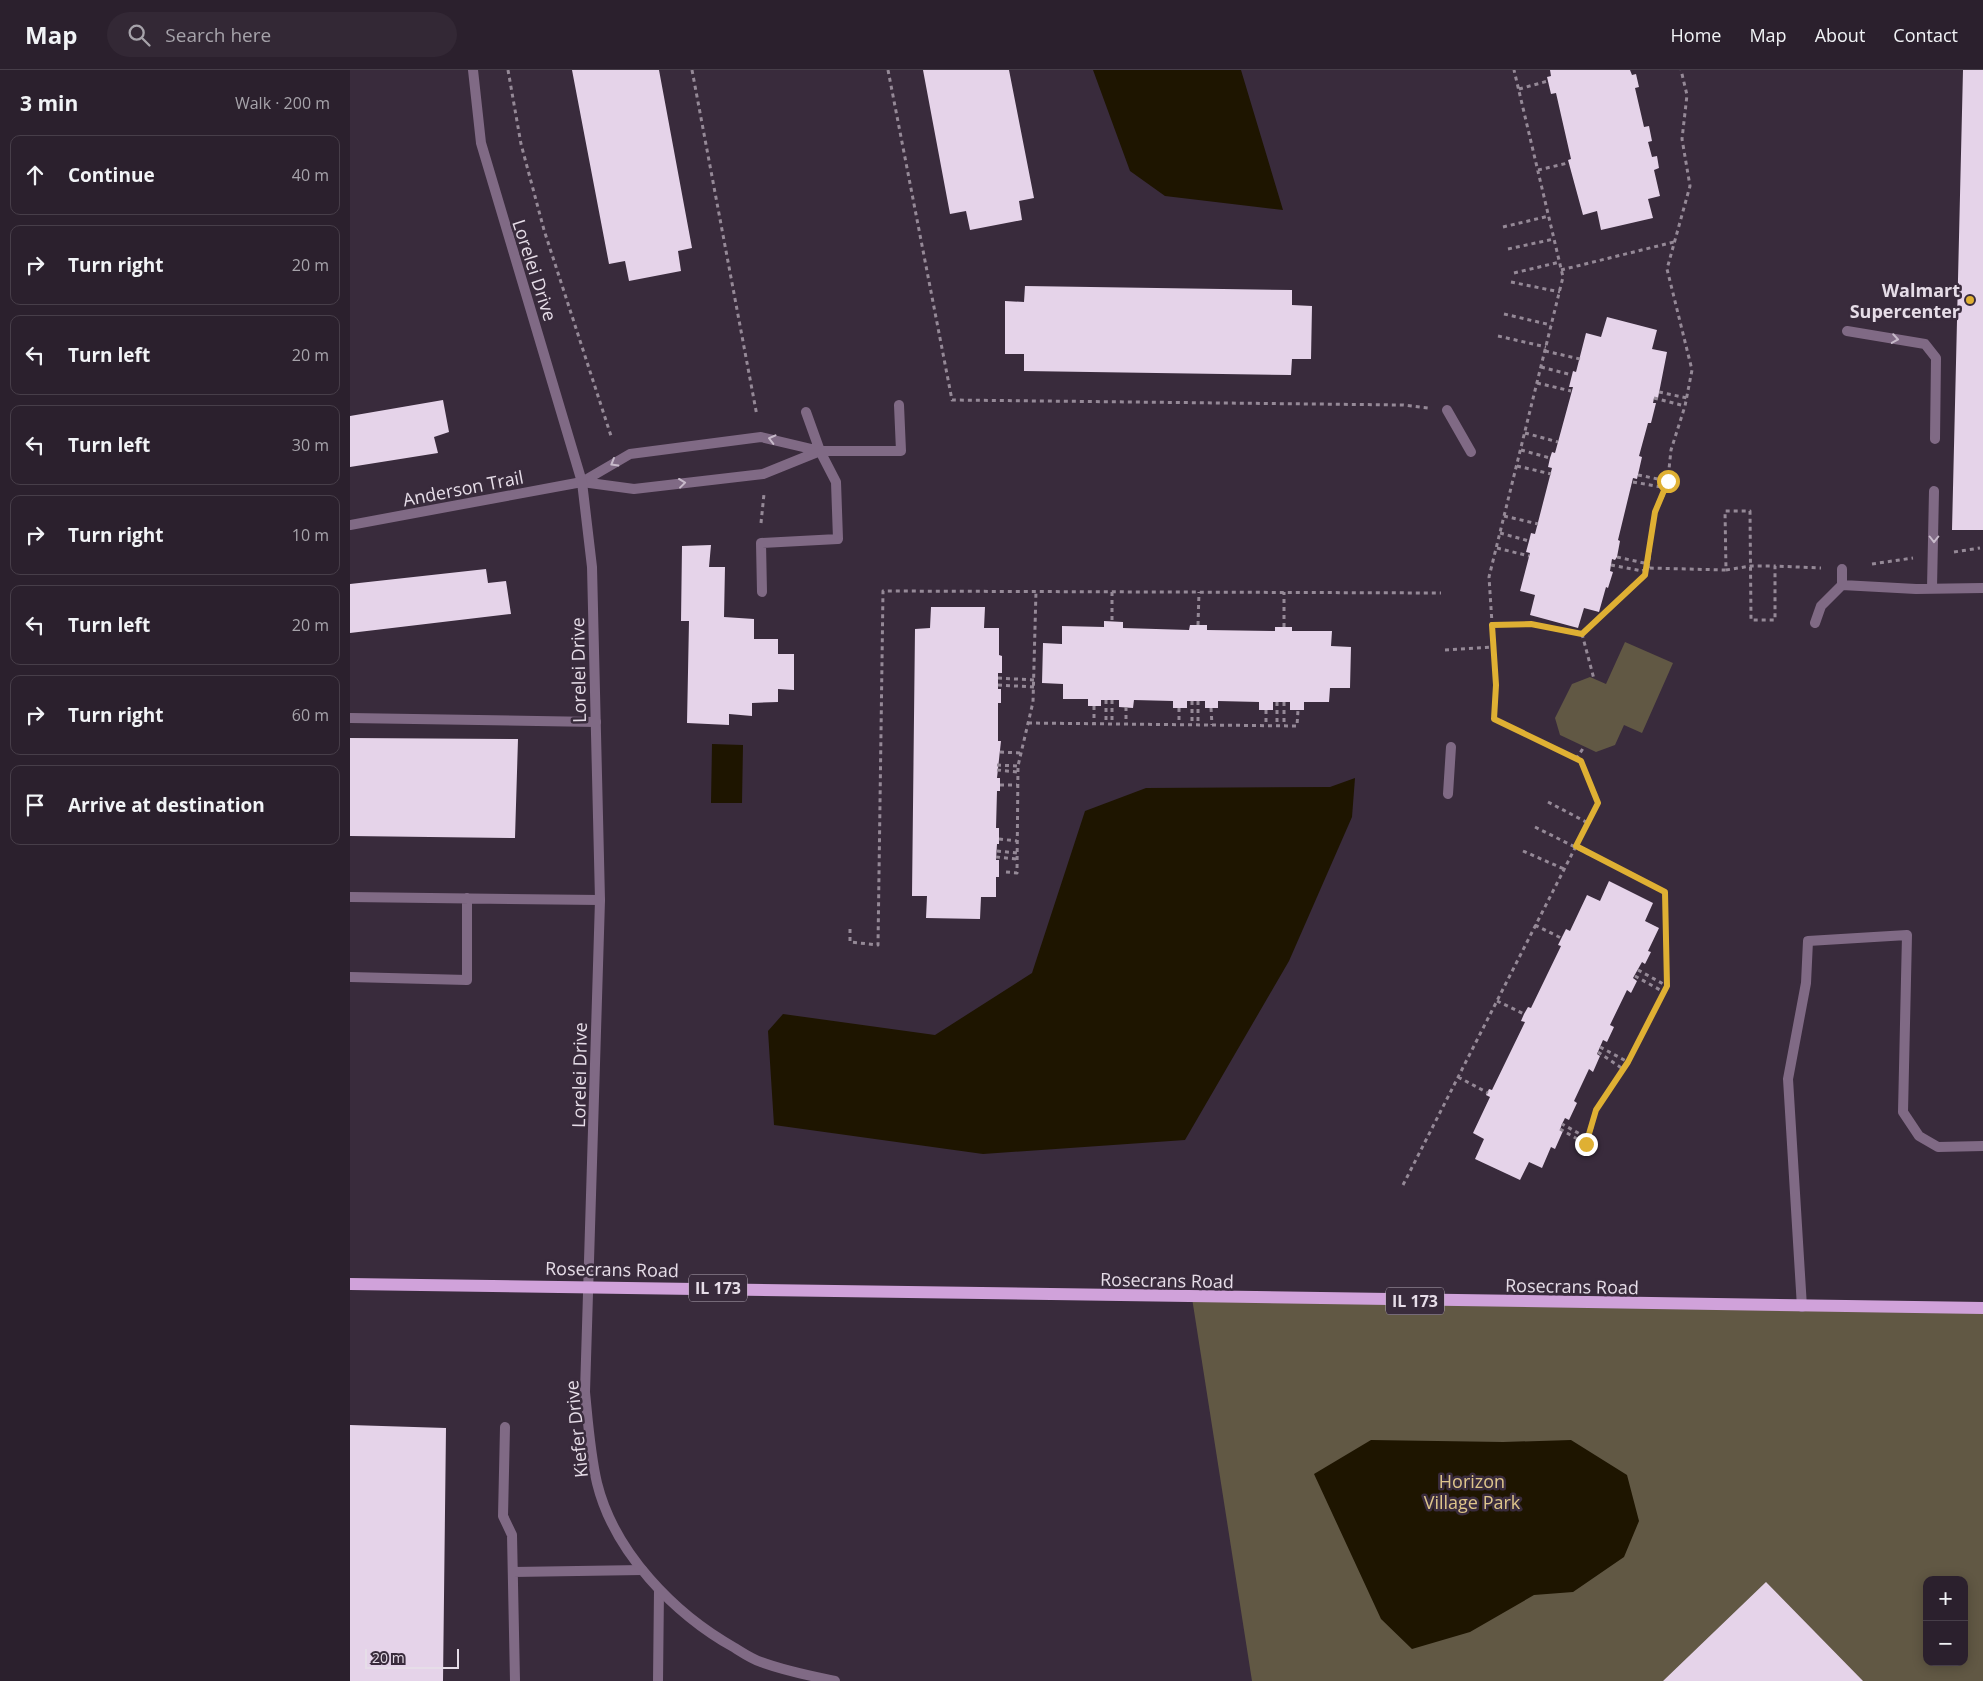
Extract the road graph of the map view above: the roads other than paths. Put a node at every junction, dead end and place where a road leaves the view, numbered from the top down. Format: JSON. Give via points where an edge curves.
{"nodes":[{"id":1,"x":472,"y":70,"type":"edge"},
{"id":2,"x":1847,"y":331,"type":"dead end"},
{"id":3,"x":899,"y":405,"type":"dead end"},
{"id":4,"x":1448,"y":410,"type":"road end"},
{"id":5,"x":806,"y":412,"type":"dead end"},
{"id":6,"x":1935,"y":439,"type":"dead end"},
{"id":7,"x":820,"y":451,"type":"junction"},
{"id":8,"x":1471,"y":452,"type":"dead end"},
{"id":9,"x":582,"y":482,"type":"junction"},
{"id":10,"x":1934,"y":491,"type":"dead end"},
{"id":11,"x":350,"y":525,"type":"edge"},
{"id":12,"x":1842,"y":569,"type":"road end"},
{"id":13,"x":1842,"y":585,"type":"junction"},
{"id":14,"x":1932,"y":588,"type":"junction"},
{"id":15,"x":1983,"y":588,"type":"edge"},
{"id":16,"x":762,"y":592,"type":"dead end"},
{"id":17,"x":1815,"y":623,"type":"dead end"},
{"id":18,"x":350,"y":718,"type":"edge"},
{"id":19,"x":596,"y":722,"type":"junction"},
{"id":20,"x":1451,"y":746,"type":"dead end"},
{"id":21,"x":1448,"y":794,"type":"dead end"},
{"id":22,"x":350,"y":897,"type":"edge"},
{"id":23,"x":467,"y":898,"type":"junction"},
{"id":24,"x":600,"y":900,"type":"junction"},
{"id":25,"x":350,"y":977,"type":"edge"},
{"id":26,"x":1983,"y":1146,"type":"edge"},
{"id":27,"x":350,"y":1284,"type":"edge"},
{"id":28,"x":590,"y":1286,"type":"junction"},
{"id":29,"x":1802,"y":1307,"type":"junction"},
{"id":30,"x":1983,"y":1308,"type":"edge"},
{"id":31,"x":505,"y":1427,"type":"dead end"},
{"id":32,"x":642,"y":1570,"type":"junction"},
{"id":33,"x":513,"y":1572,"type":"junction"},
{"id":34,"x":659,"y":1590,"type":"junction"},
{"id":35,"x":515,"y":1681,"type":"edge"},
{"id":36,"x":658,"y":1681,"type":"edge"},
{"id":37,"x":835,"y":1681,"type":"edge"}],
"edges":[{"from":1,"to":9,"type":"street","name":"Lorelei Drive","via":[[481,143]]},
{"from":2,"to":6,"type":"street","one_way":true,"via":[[1925,344],[1936,358]]},
{"from":3,"to":7,"type":"street","via":[[901,451]]},
{"from":4,"to":8,"type":"street"},
{"from":5,"to":7,"type":"street"},
{"from":9,"to":7,"type":"street","one_way":true,"via":[[634,489],[763,474]]},
{"from":7,"to":9,"type":"street","one_way":true,"via":[[761,437],[630,454]]},
{"from":7,"to":16,"type":"street","via":[[836,482],[838,539],[761,543]]},
{"from":9,"to":11,"type":"street","name":"Anderson Trail"},
{"from":9,"to":19,"type":"street","name":"Lorelei Drive","via":[[592,567]]},
{"from":10,"to":14,"type":"street","one_way":true},
{"from":12,"to":13,"type":"street"},
{"from":13,"to":14,"type":"street"},
{"from":13,"to":17,"type":"street","via":[[1821,606]]},
{"from":14,"to":15,"type":"street"},
{"from":18,"to":19,"type":"street"},
{"from":19,"to":24,"type":"street","name":"Lorelei Drive"},
{"from":20,"to":21,"type":"street"},
{"from":22,"to":23,"type":"street"},
{"from":23,"to":24,"type":"street"},
{"from":23,"to":25,"type":"street","via":[[467,980]]},
{"from":24,"to":28,"type":"street","name":"Lorelei Drive"},
{"from":26,"to":29,"type":"street","via":[[1938,1148],[1919,1136],[1903,1112],[1907,935],[1808,940],[1806,983],[1788,1079]]},
{"from":27,"to":28,"type":"main road","name":"Rosecrans Road","number":"IL 173"},
{"from":28,"to":29,"type":"main road","name":"Rosecrans Road","number":"IL 173"},
{"from":28,"to":32,"type":"street","name":"Kiefer Drive","via":[[585,1392],[590,1447],[597,1484],[610,1516]]},
{"from":29,"to":30,"type":"main road","name":"Rosecrans Road","number":"IL 173"},
{"from":31,"to":33,"type":"street","via":[[503,1516],[512,1535]]},
{"from":32,"to":33,"type":"street"},
{"from":32,"to":34,"type":"street","name":"Kiefer Drive"},
{"from":33,"to":35,"type":"street"},
{"from":34,"to":36,"type":"street"},
{"from":34,"to":37,"type":"street","name":"Kiefer Drive","via":[[686,1616],[760,1662]]}]}
